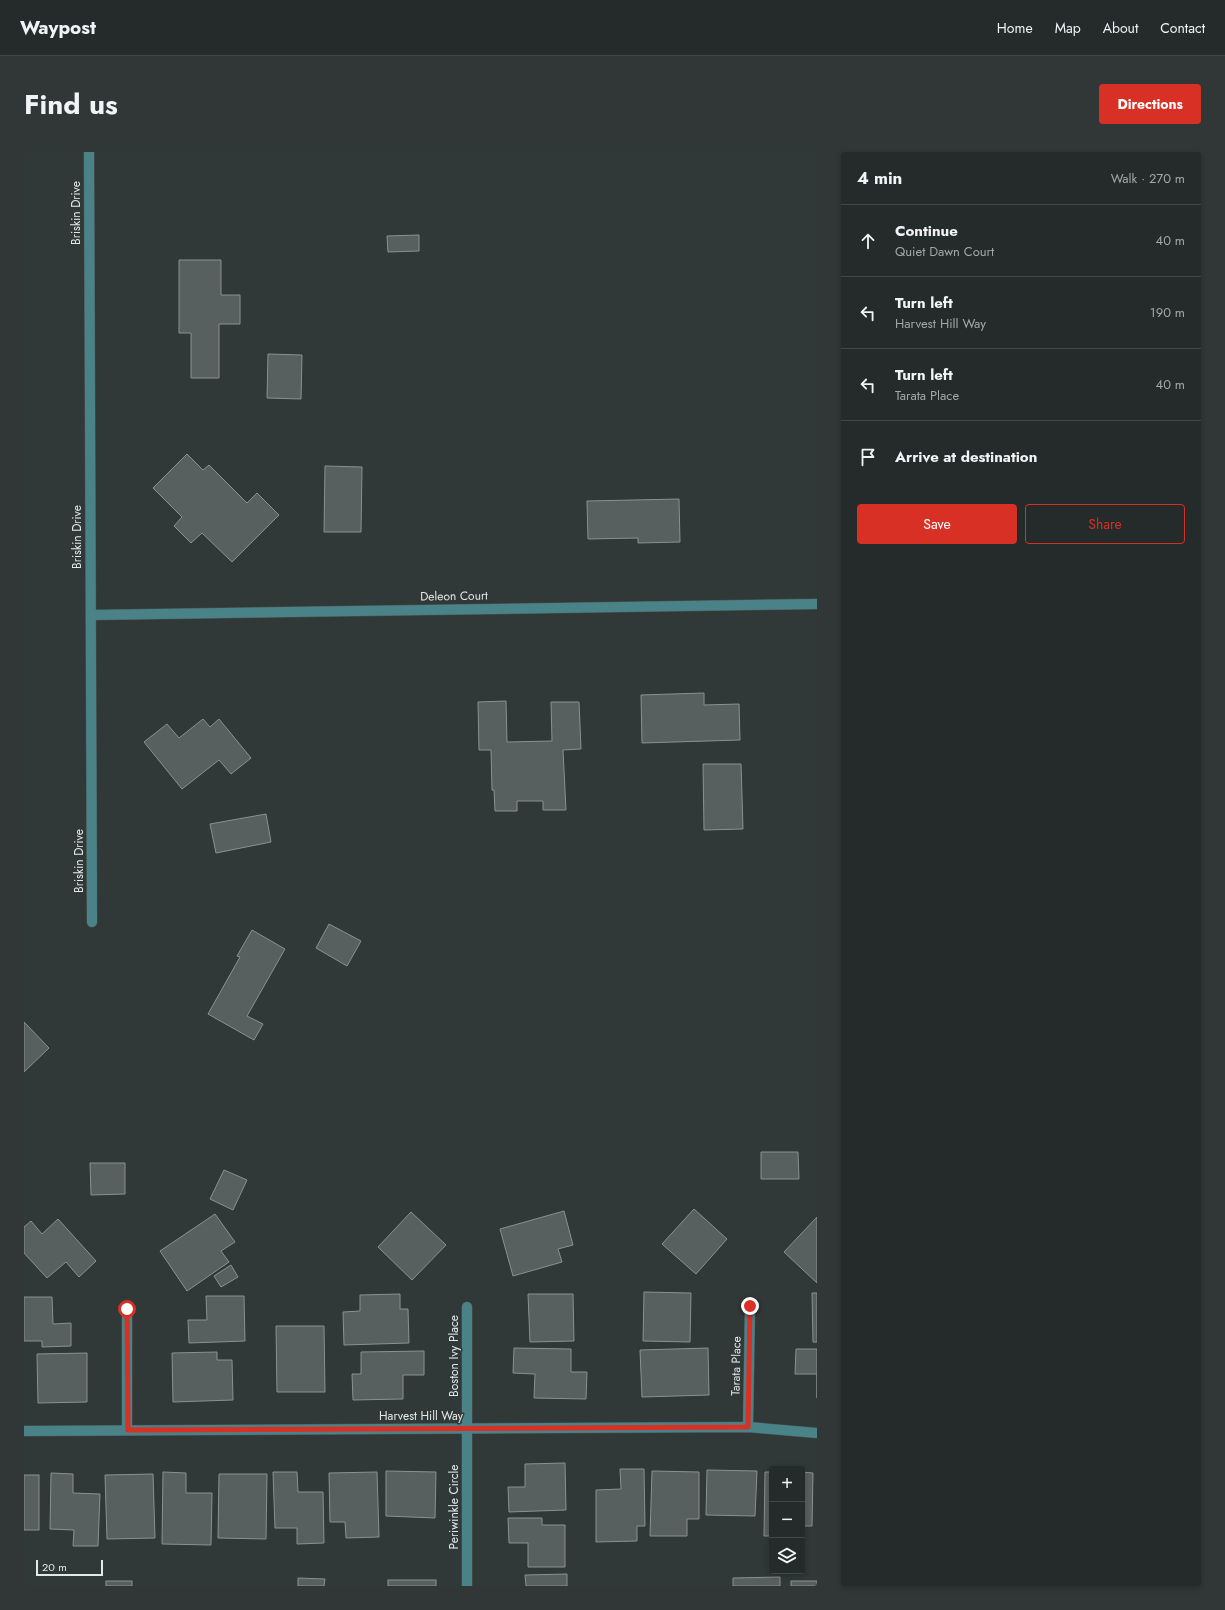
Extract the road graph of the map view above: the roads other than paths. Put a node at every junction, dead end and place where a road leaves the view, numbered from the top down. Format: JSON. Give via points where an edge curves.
{"nodes":[{"id":1,"x":89,"y":152,"type":"edge"},
{"id":2,"x":817,"y":604,"type":"edge"},
{"id":3,"x":91,"y":615,"type":"junction"},
{"id":4,"x":92,"y":922,"type":"dead end"},
{"id":5,"x":750,"y":1306,"type":"dead end"},
{"id":6,"x":467,"y":1307,"type":"dead end"},
{"id":7,"x":127,"y":1309,"type":"dead end"},
{"id":8,"x":748,"y":1427,"type":"junction"},
{"id":9,"x":467,"y":1429,"type":"junction"},
{"id":10,"x":128,"y":1430,"type":"junction"},
{"id":11,"x":24,"y":1431,"type":"edge"},
{"id":12,"x":817,"y":1433,"type":"edge"},
{"id":13,"x":467,"y":1586,"type":"edge"}],
"edges":[{"from":1,"to":3,"type":"street","name":"Briskin Drive"},
{"from":2,"to":3,"type":"street","name":"Deleon Court"},
{"from":3,"to":4,"type":"street","name":"Briskin Drive"},
{"from":5,"to":8,"type":"street","name":"Tarata Place"},
{"from":6,"to":9,"type":"street","name":"Boston Ivy Place"},
{"from":7,"to":10,"type":"street"},
{"from":8,"to":9,"type":"street","name":"Harvest Hill Way"},
{"from":8,"to":12,"type":"street","name":"Harvest Hill Way"},
{"from":9,"to":10,"type":"street","name":"Harvest Hill Way"},
{"from":9,"to":13,"type":"street","name":"Periwinkle Circle"},
{"from":10,"to":11,"type":"street","name":"Harvest Hill Way"}]}
